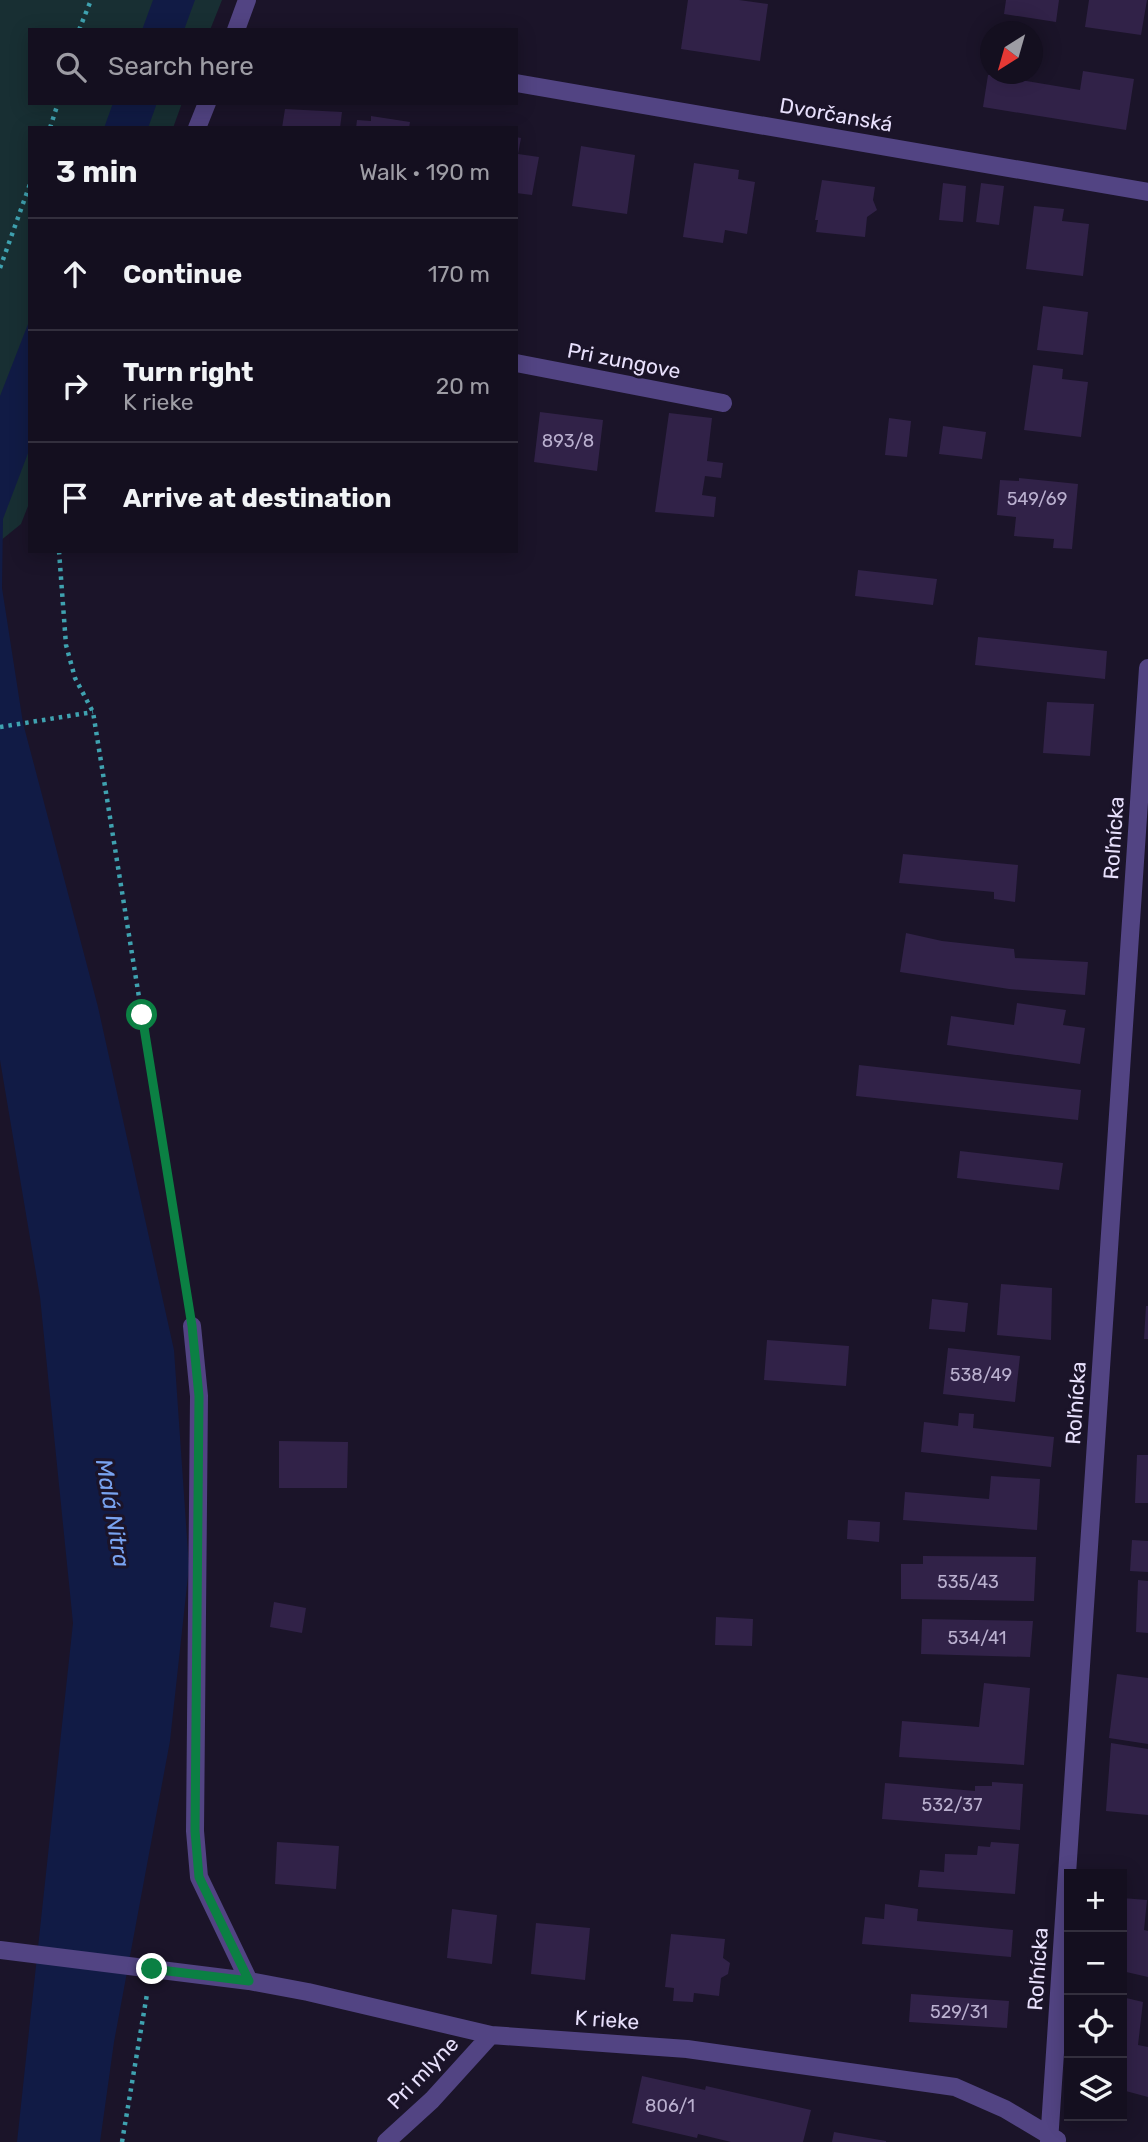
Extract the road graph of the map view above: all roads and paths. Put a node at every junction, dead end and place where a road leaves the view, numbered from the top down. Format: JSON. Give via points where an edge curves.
{"nodes":[{"id":1,"x":91,"y":0,"type":"edge"},
{"id":2,"x":247,"y":0,"type":"edge"},
{"id":3,"x":80,"y":28,"type":"edge"},
{"id":4,"x":237,"y":28,"type":"edge"},
{"id":5,"x":518,"y":83,"type":"edge"},
{"id":6,"x":57,"y":105,"type":"edge"},
{"id":7,"x":206,"y":105,"type":"edge"},
{"id":8,"x":51,"y":126,"type":"edge"},
{"id":9,"x":198,"y":126,"type":"edge"},
{"id":10,"x":28,"y":190,"type":"edge"},
{"id":11,"x":1148,"y":192,"type":"edge"},
{"id":12,"x":0,"y":268,"type":"edge"},
{"id":13,"x":518,"y":363,"type":"edge"},
{"id":14,"x":723,"y":403,"type":"dead end"},
{"id":15,"x":59,"y":553,"type":"edge"},
{"id":16,"x":1148,"y":668,"type":"edge"},
{"id":17,"x":93,"y":712,"type":"junction"},
{"id":18,"x":0,"y":727,"type":"edge"},
{"id":19,"x":192,"y":1326,"type":"joint"},
{"id":20,"x":5,"y":1951,"type":"edge"},
{"id":21,"x":147,"y":1969,"type":"junction"},
{"id":22,"x":249,"y":1981,"type":"junction"},
{"id":23,"x":491,"y":2035,"type":"junction"},
{"id":24,"x":1053,"y":2140,"type":"edge"},
{"id":25,"x":122,"y":2142,"type":"edge"},
{"id":26,"x":386,"y":2142,"type":"edge"}],
"edges":[{"from":1,"to":3,"type":"path"},
{"from":2,"to":4,"type":"street"},
{"from":5,"to":11,"type":"street","name":"Dvorčanská"},
{"from":6,"to":8,"type":"path"},
{"from":7,"to":9,"type":"street"},
{"from":10,"to":12,"type":"path"},
{"from":13,"to":14,"type":"street","name":"Pri zungove"},
{"from":15,"to":17,"type":"path","via":[[65,645]]},
{"from":16,"to":24,"type":"street","name":"Roľnícka"},
{"from":17,"to":18,"type":"path"},
{"from":17,"to":19,"type":"path"},
{"from":19,"to":22,"type":"street","via":[[199,1396],[195,1831],[199,1877]]},
{"from":20,"to":21,"type":"street","name":"K rieke"},
{"from":21,"to":22,"type":"street","name":"K rieke"},
{"from":21,"to":25,"type":"path"},
{"from":22,"to":23,"type":"street","name":"K rieke"},
{"from":23,"to":24,"type":"street","name":"K rieke","via":[[687,2049],[955,2087],[1005,2109]]},
{"from":23,"to":26,"type":"street","name":"Pri mlyne"}]}
